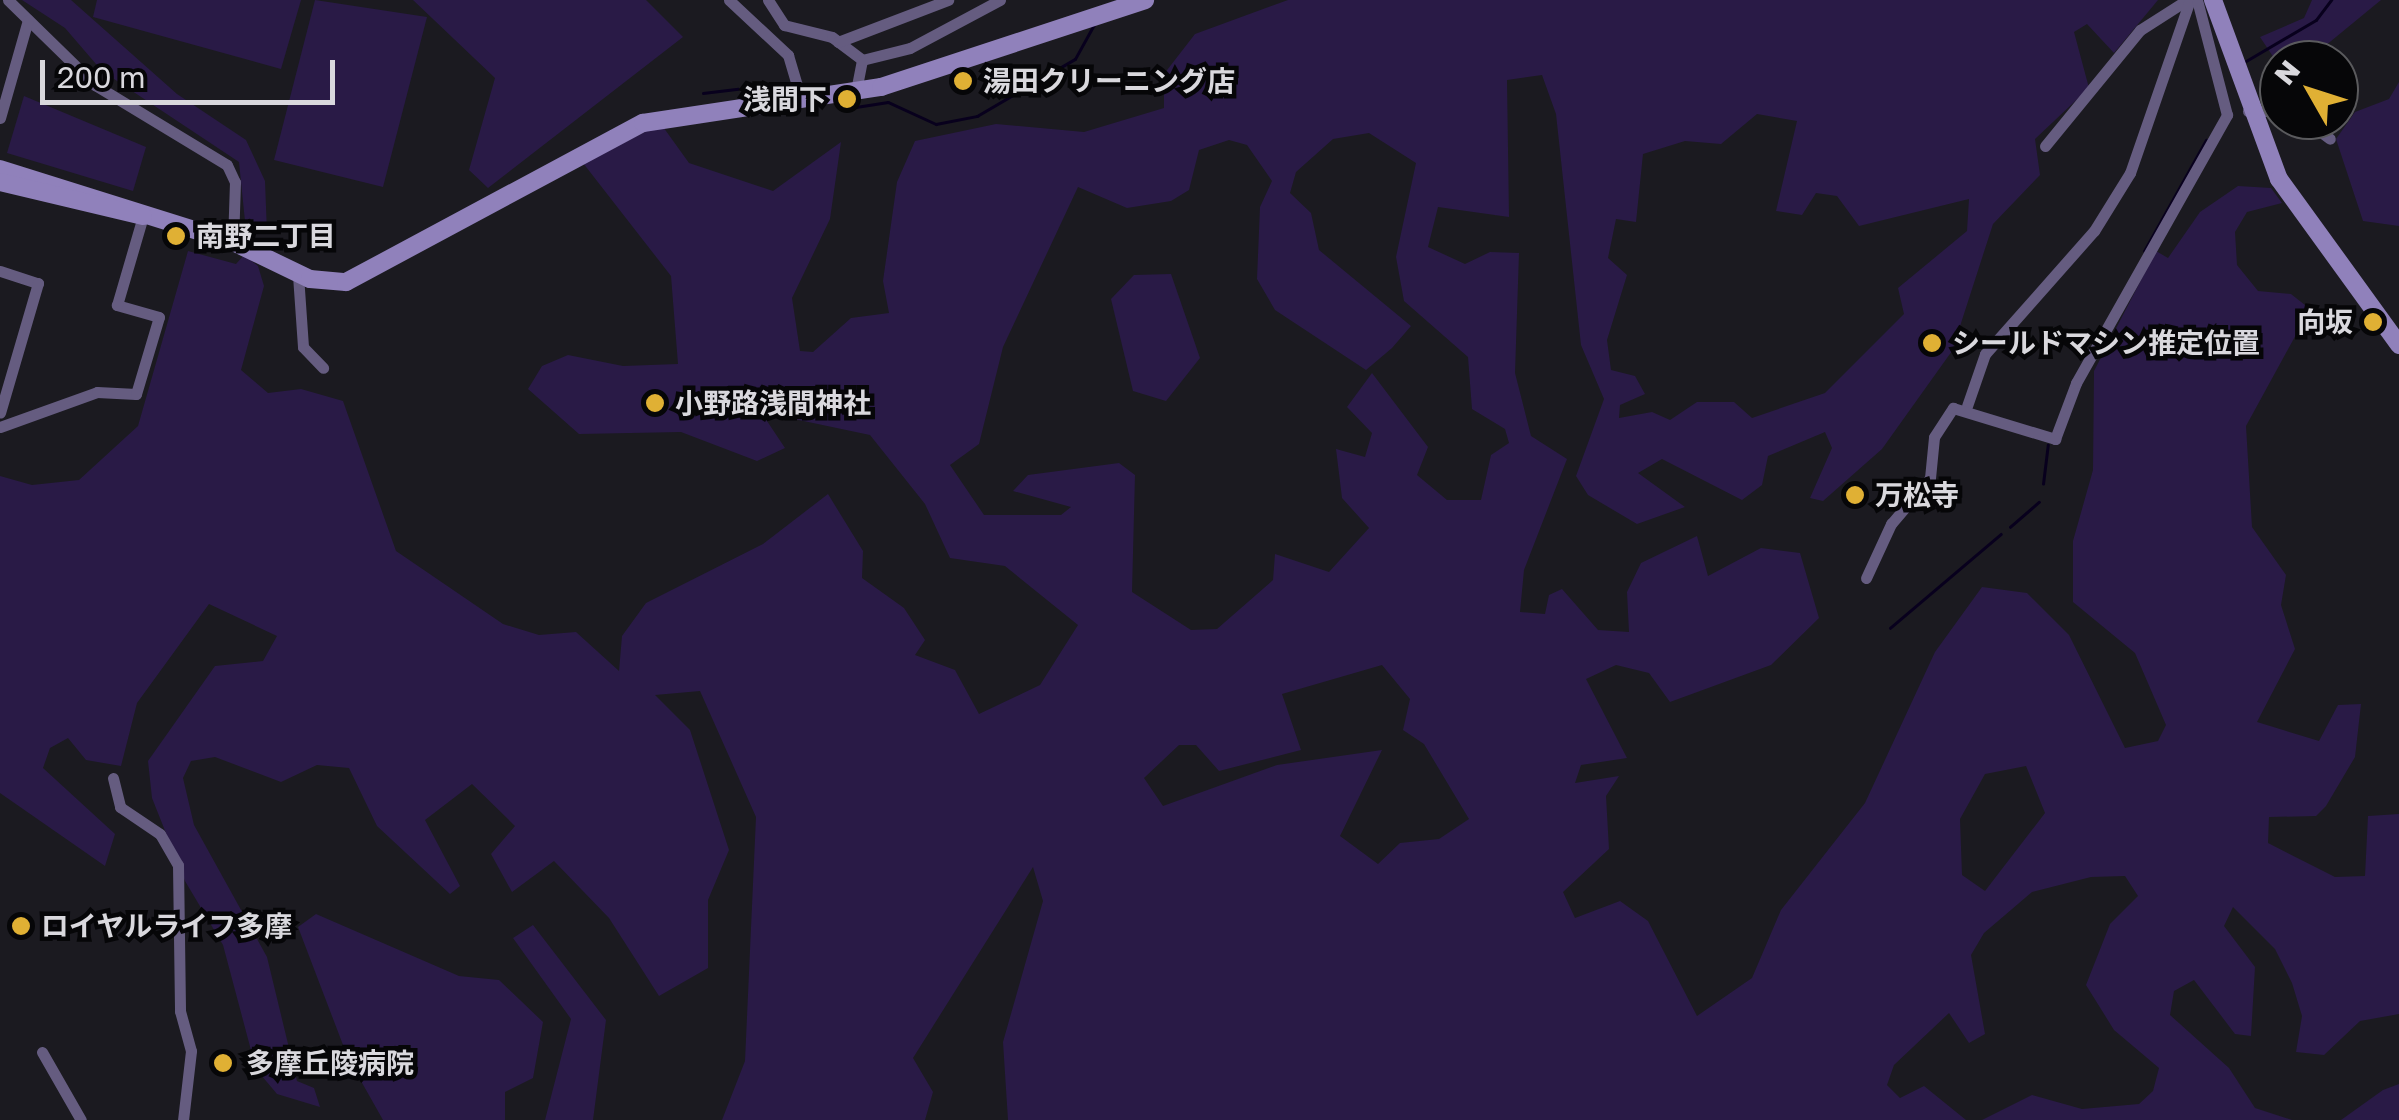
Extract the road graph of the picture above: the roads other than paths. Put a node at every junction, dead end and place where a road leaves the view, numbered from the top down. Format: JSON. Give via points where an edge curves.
{"nodes":[{"id":1,"x":8,"y":0,"type":"edge"},
{"id":2,"x":729,"y":0,"type":"edge"},
{"id":3,"x":768,"y":0,"type":"edge"},
{"id":4,"x":948,"y":0,"type":"edge"},
{"id":5,"x":1000,"y":0,"type":"edge"},
{"id":6,"x":1145,"y":0,"type":"edge"},
{"id":7,"x":2192,"y":0,"type":"edge"},
{"id":8,"x":2212,"y":0,"type":"edge"},
{"id":9,"x":28,"y":20,"type":"junction"},
{"id":10,"x":838,"y":42,"type":"junction"},
{"id":11,"x":862,"y":60,"type":"junction"},
{"id":12,"x":4,"y":90,"type":"edge"},
{"id":13,"x":856,"y":91,"type":"junction"},
{"id":14,"x":801,"y":99,"type":"junction"},
{"id":15,"x":2248,"y":111,"type":"junction"},
{"id":16,"x":2259,"y":111,"type":"edge"},
{"id":17,"x":0,"y":118,"type":"edge"},
{"id":18,"x":2046,"y":146,"type":"dead end"},
{"id":19,"x":0,"y":168,"type":"edge"},
{"id":20,"x":0,"y":182,"type":"edge"},
{"id":21,"x":143,"y":216,"type":"junction"},
{"id":22,"x":238,"y":245,"type":"junction"},
{"id":23,"x":0,"y":272,"type":"edge"},
{"id":24,"x":298,"y":274,"type":"junction"},
{"id":25,"x":2399,"y":345,"type":"edge"},
{"id":26,"x":323,"y":368,"type":"dead end"},
{"id":27,"x":5,"y":379,"type":"edge"},
{"id":28,"x":1967,"y":406,"type":"junction"},
{"id":29,"x":0,"y":413,"type":"edge"},
{"id":30,"x":0,"y":428,"type":"edge"},
{"id":31,"x":1866,"y":578,"type":"dead end"},
{"id":32,"x":112,"y":778,"type":"dead end"},
{"id":33,"x":42,"y":1052,"type":"dead end"},
{"id":34,"x":81,"y":1120,"type":"edge"},
{"id":35,"x":183,"y":1120,"type":"edge"}],
"edges":[{"from":1,"to":9,"type":"street"},
{"from":2,"to":14,"type":"street","via":[[788,55]]},
{"from":3,"to":10,"type":"street","via":[[784,25]]},
{"from":4,"to":10,"type":"street"},
{"from":5,"to":11,"type":"street","via":[[910,48]]},
{"from":6,"to":13,"type":"street"},
{"from":7,"to":18,"type":"street","via":[[2118,53]]},
{"from":7,"to":28,"type":"street","via":[[2130,173],[2094,231],[1985,354]]},
{"from":7,"to":28,"type":"street","via":[[2227,115],[2076,383],[2056,439]]},
{"from":8,"to":15,"type":"street"},
{"from":9,"to":12,"type":"street"},
{"from":9,"to":22,"type":"street","via":[[95,85],[230,169]]},
{"from":10,"to":11,"type":"street"},
{"from":11,"to":13,"type":"street"},
{"from":12,"to":17,"type":"street"},
{"from":13,"to":14,"type":"street"},
{"from":14,"to":24,"type":"street","via":[[642,122],[358,279]]},
{"from":15,"to":16,"type":"street"},
{"from":15,"to":25,"type":"street","via":[[2295,205]]},
{"from":19,"to":21,"type":"street"},
{"from":20,"to":21,"type":"street"},
{"from":21,"to":22,"type":"street"},
{"from":21,"to":30,"type":"street","via":[[118,304],[160,317],[136,394],[96,392]]},
{"from":22,"to":24,"type":"street"},
{"from":23,"to":27,"type":"street","via":[[38,283]]},
{"from":24,"to":26,"type":"street","via":[[303,347]]},
{"from":27,"to":29,"type":"street"},
{"from":28,"to":31,"type":"street","via":[[1954,408],[1934,438],[1930,478],[1891,524]]},
{"from":32,"to":35,"type":"street","via":[[120,806],[160,834],[178,865],[180,1011],[190,1051]]},
{"from":33,"to":34,"type":"street"}]}
